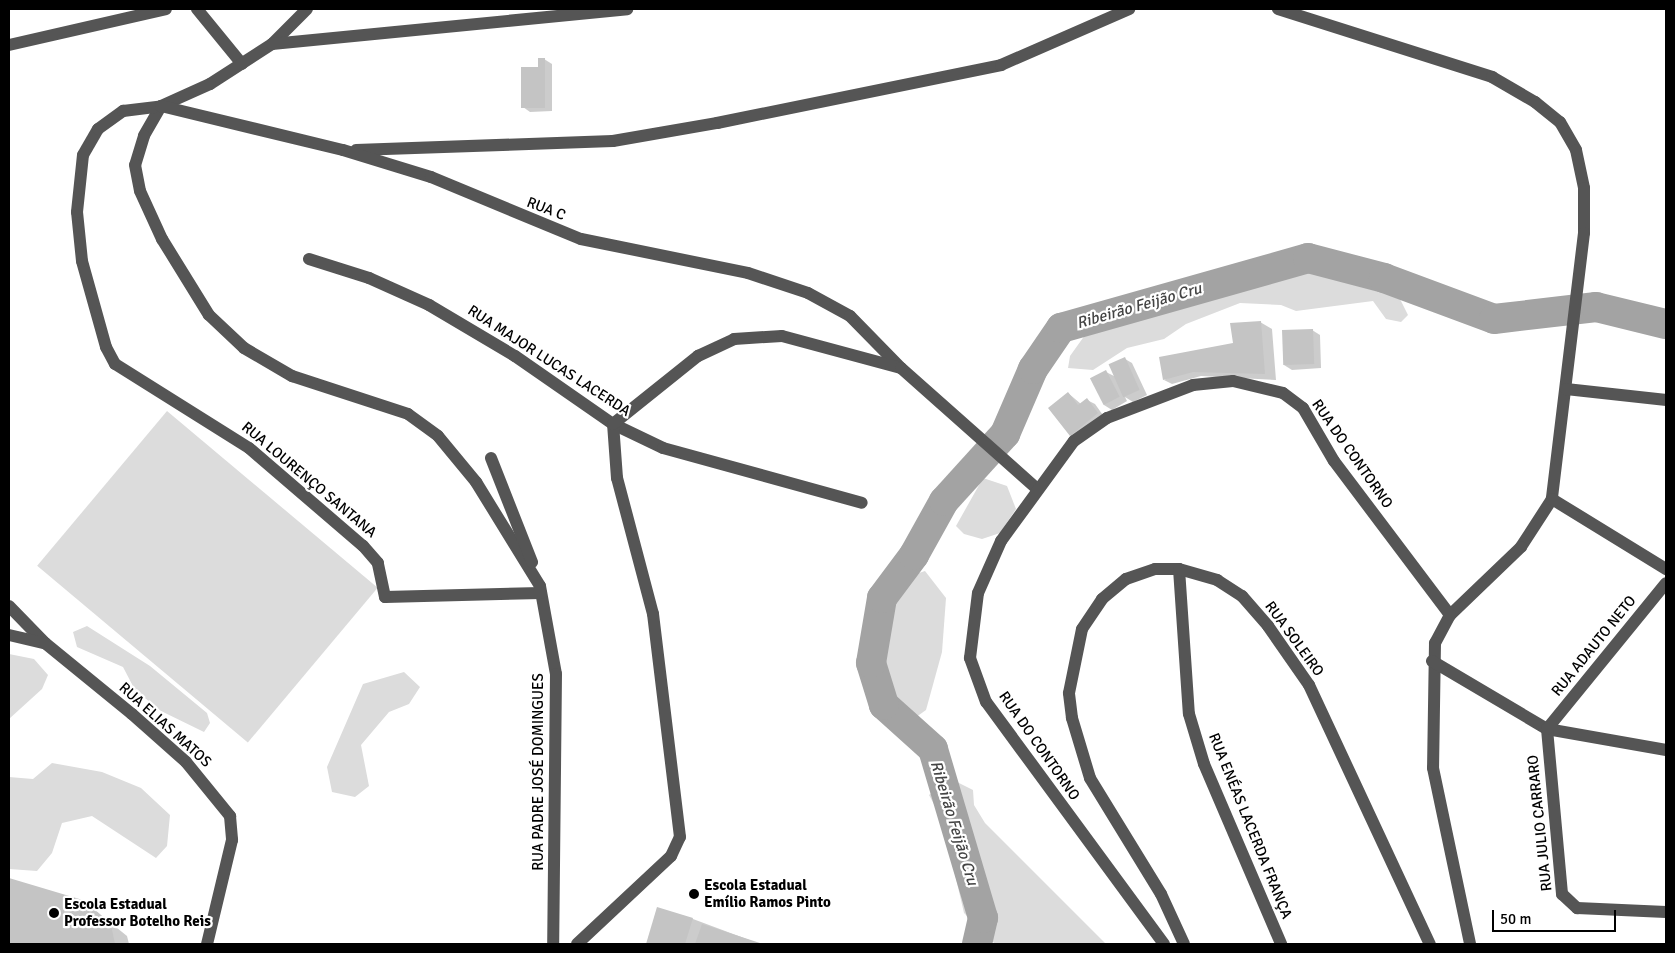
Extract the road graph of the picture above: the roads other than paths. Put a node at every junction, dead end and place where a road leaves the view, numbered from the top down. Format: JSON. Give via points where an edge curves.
{"nodes":[{"id":1,"x":166,"y":9,"type":"edge"},
{"id":2,"x":197,"y":9,"type":"edge"},
{"id":3,"x":307,"y":9,"type":"edge"},
{"id":4,"x":627,"y":9,"type":"edge"},
{"id":5,"x":1129,"y":9,"type":"edge"},
{"id":6,"x":1278,"y":9,"type":"edge"},
{"id":7,"x":272,"y":44,"type":"junction"},
{"id":8,"x":9,"y":45,"type":"edge"},
{"id":9,"x":242,"y":64,"type":"junction"},
{"id":10,"x":161,"y":106,"type":"junction"},
{"id":11,"x":343,"y":150,"type":"junction"},
{"id":12,"x":309,"y":259,"type":"dead end"},
{"id":13,"x":901,"y":368,"type":"junction"},
{"id":14,"x":1566,"y":389,"type":"junction"},
{"id":15,"x":1666,"y":400,"type":"edge"},
{"id":16,"x":613,"y":424,"type":"junction"},
{"id":17,"x":491,"y":458,"type":"dead end"},
{"id":18,"x":1036,"y":488,"type":"junction"},
{"id":19,"x":1552,"y":499,"type":"junction"},
{"id":20,"x":862,"y":503,"type":"dead end"},
{"id":21,"x":1179,"y":569,"type":"junction"},
{"id":22,"x":1666,"y":569,"type":"edge"},
{"id":23,"x":1666,"y":583,"type":"edge"},
{"id":24,"x":540,"y":590,"type":"junction"},
{"id":25,"x":9,"y":606,"type":"edge"},
{"id":26,"x":1450,"y":615,"type":"junction"},
{"id":27,"x":9,"y":634,"type":"edge"},
{"id":28,"x":45,"y":643,"type":"junction"},
{"id":29,"x":1432,"y":661,"type":"junction"},
{"id":30,"x":1547,"y":730,"type":"junction"},
{"id":31,"x":1666,"y":750,"type":"edge"},
{"id":32,"x":1666,"y":912,"type":"edge"},
{"id":33,"x":207,"y":944,"type":"edge"},
{"id":34,"x":553,"y":944,"type":"edge"},
{"id":35,"x":577,"y":944,"type":"edge"},
{"id":36,"x":1164,"y":944,"type":"edge"},
{"id":37,"x":1184,"y":944,"type":"edge"},
{"id":38,"x":1281,"y":944,"type":"edge"},
{"id":39,"x":1430,"y":944,"type":"edge"},
{"id":40,"x":1470,"y":944,"type":"edge"}],
"edges":[{"from":1,"to":8,"type":"street"},
{"from":2,"to":9,"type":"street"},
{"from":3,"to":7,"type":"street"},
{"from":4,"to":7,"type":"street"},
{"from":5,"to":11,"type":"street","via":[[995,67],[708,124],[613,141]]},
{"from":6,"to":14,"type":"street","via":[[1492,77],[1535,102],[1560,122],[1576,150],[1584,188],[1578,294]]},
{"from":7,"to":9,"type":"street"},
{"from":9,"to":10,"type":"street"},
{"from":10,"to":11,"type":"street","name":"RUA C"},
{"from":10,"to":24,"type":"street","name":"RUA PADRE JOSÉ DOMINGUES","via":[[144,136],[135,165],[140,190],[162,239],[209,315],[244,348],[292,376],[408,414],[438,436],[476,482]]},
{"from":10,"to":24,"type":"street","name":"RUA LOURENÇO SANTANA","via":[[123,111],[98,129],[83,155],[77,212],[82,261],[106,347],[115,364],[249,448],[363,546],[378,563],[385,597]]},
{"from":11,"to":13,"type":"street","name":"RUA C","via":[[431,177],[581,239],[748,273],[808,293],[850,316]]},
{"from":12,"to":16,"type":"street","name":"RUA MAJOR LUCAS LACERDA","via":[[369,278],[429,305],[515,356]]},
{"from":13,"to":16,"type":"street","via":[[782,336],[734,339],[698,356]]},
{"from":13,"to":18,"type":"street","name":"RUA C","via":[[979,441]]},
{"from":14,"to":15,"type":"street"},
{"from":14,"to":19,"type":"street"},
{"from":16,"to":20,"type":"street","name":"RUA MAJOR LUCAS LACERDA","via":[[663,448]]},
{"from":16,"to":35,"type":"street","via":[[618,478],[652,614],[680,837],[671,856]]},
{"from":17,"to":24,"type":"street"},
{"from":18,"to":26,"type":"street","name":"RUA DO CONTORNO","via":[[1074,441],[1136,404],[1193,385],[1233,381],[1261,384],[1303,408],[1334,461]]},
{"from":18,"to":36,"type":"street","name":"RUA DO CONTORNO","via":[[1001,541],[978,593],[970,658],[986,702]]},
{"from":19,"to":22,"type":"street"},
{"from":19,"to":26,"type":"street","via":[[1521,547]]},
{"from":21,"to":37,"type":"street","name":"RUA SOLEIRO","via":[[1155,568],[1126,579],[1102,599],[1082,629],[1072,658],[1069,692],[1072,718],[1090,778],[1161,894]]},
{"from":21,"to":38,"type":"street","name":"RUA ENÉAS LACERDA FRANÇA","via":[[1189,714],[1204,764]]},
{"from":21,"to":39,"type":"street","name":"RUA SOLEIRO","via":[[1217,580],[1242,596],[1268,626],[1309,685]]},
{"from":23,"to":30,"type":"street","name":"RUA ADAUTO NETO"},
{"from":24,"to":34,"type":"street","name":"RUA PADRE JOSÉ DOMINGUES","via":[[556,674]]},
{"from":25,"to":28,"type":"street"},
{"from":26,"to":29,"type":"street","via":[[1434,643]]},
{"from":27,"to":28,"type":"street","name":"RUA ELIAS MATOS"},
{"from":28,"to":33,"type":"street","name":"RUA ELIAS MATOS","via":[[186,762],[230,816],[232,840]]},
{"from":29,"to":30,"type":"street"},
{"from":29,"to":40,"type":"street","via":[[1433,768]]},
{"from":30,"to":31,"type":"street"},
{"from":30,"to":32,"type":"street","name":"RUA JULIO CARRARO","via":[[1559,883],[1567,901],[1590,909]]}]}
